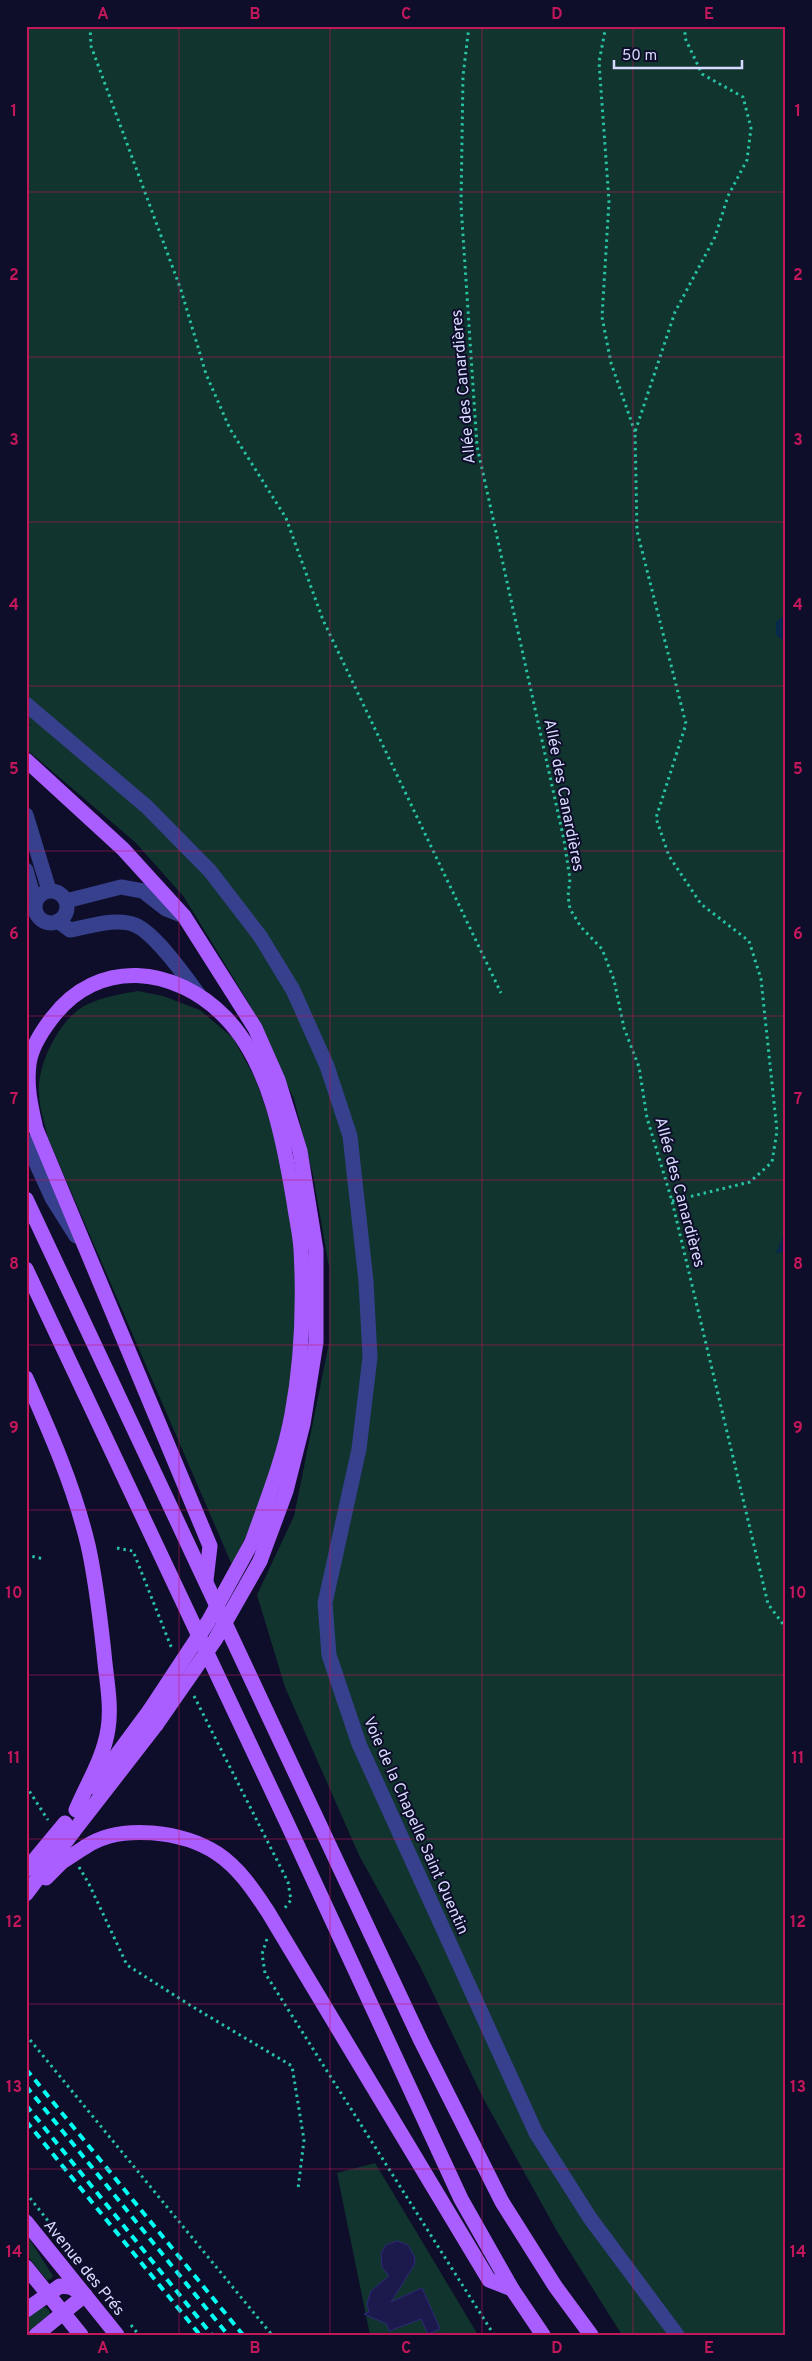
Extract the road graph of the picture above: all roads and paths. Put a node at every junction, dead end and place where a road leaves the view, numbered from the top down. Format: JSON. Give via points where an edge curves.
{"nodes":[{"id":1,"x":90,"y":26,"type":"edge"},
{"id":2,"x":469,"y":26,"type":"edge"},
{"id":3,"x":606,"y":26,"type":"edge"},
{"id":4,"x":686,"y":26,"type":"edge"},
{"id":5,"x":635,"y":432,"type":"junction"},
{"id":6,"x":26,"y":704,"type":"edge"},
{"id":7,"x":26,"y":760,"type":"edge"},
{"id":8,"x":26,"y":815,"type":"edge"},
{"id":9,"x":26,"y":870,"type":"edge"},
{"id":10,"x":49,"y":890,"type":"junction"},
{"id":11,"x":66,"y":902,"type":"junction"},
{"id":12,"x":32,"y":909,"type":"edge"},
{"id":13,"x":184,"y":916,"type":"junction"},
{"id":14,"x":58,"y":921,"type":"junction"},
{"id":15,"x":501,"y":994,"type":"dead end"},
{"id":16,"x":199,"y":995,"type":"junction"},
{"id":17,"x":26,"y":1141,"type":"edge"},
{"id":18,"x":26,"y":1199,"type":"edge"},
{"id":19,"x":672,"y":1201,"type":"junction"},
{"id":20,"x":89,"y":1256,"type":"junction"},
{"id":21,"x":26,"y":1270,"type":"edge"},
{"id":22,"x":26,"y":1378,"type":"edge"},
{"id":23,"x":117,"y":1548,"type":"dead end"},
{"id":24,"x":26,"y":1555,"type":"edge"},
{"id":25,"x":44,"y":1559,"type":"dead end"},
{"id":26,"x":206,"y":1580,"type":"junction"},
{"id":27,"x":786,"y":1628,"type":"edge"},
{"id":28,"x":175,"y":1657,"type":"dead end"},
{"id":29,"x":192,"y":1691,"type":"dead end"},
{"id":30,"x":26,"y":1786,"type":"edge"},
{"id":31,"x":76,"y":1810,"type":"junction"},
{"id":32,"x":63,"y":1827,"type":"junction"},
{"id":33,"x":73,"y":1860,"type":"dead end"},
{"id":34,"x":26,"y":1870,"type":"edge"},
{"id":35,"x":26,"y":1895,"type":"edge"},
{"id":36,"x":280,"y":1913,"type":"dead end"},
{"id":37,"x":267,"y":1938,"type":"dead end"},
{"id":38,"x":26,"y":2035,"type":"edge"},
{"id":39,"x":298,"y":2189,"type":"dead end"},
{"id":40,"x":26,"y":2193,"type":"edge"},
{"id":41,"x":26,"y":2222,"type":"edge"},
{"id":42,"x":26,"y":2267,"type":"edge"},
{"id":43,"x":86,"y":2268,"type":"dead end"},
{"id":44,"x":512,"y":2289,"type":"junction"},
{"id":45,"x":48,"y":2293,"type":"junction"},
{"id":46,"x":85,"y":2295,"type":"junction"},
{"id":47,"x":26,"y":2310,"type":"edge"},
{"id":48,"x":64,"y":2313,"type":"junction"},
{"id":49,"x":36,"y":2335,"type":"edge"},
{"id":50,"x":81,"y":2335,"type":"edge"},
{"id":51,"x":117,"y":2335,"type":"edge"},
{"id":52,"x":272,"y":2335,"type":"edge"},
{"id":53,"x":494,"y":2335,"type":"edge"},
{"id":54,"x":543,"y":2335,"type":"edge"},
{"id":55,"x":591,"y":2335,"type":"edge"},
{"id":56,"x":677,"y":2335,"type":"edge"}],
"edges":[{"from":1,"to":15,"type":"path","via":[[92,46],[180,290],[206,374],[230,429],[286,518],[323,620]]},
{"from":2,"to":19,"type":"path","name":"Allée des Canardières","via":[[463,76],[461,204],[477,446],[564,840],[570,879],[570,909],[581,927],[602,949],[614,980],[624,1028],[638,1067],[648,1118]]},
{"from":3,"to":5,"type":"path","via":[[599,62],[609,201],[602,317],[611,364]]},
{"from":4,"to":5,"type":"path","via":[[685,38],[702,74],[743,97],[751,128],[746,160],[728,196],[715,236],[675,312]]},
{"from":5,"to":19,"type":"path","via":[[637,531],[686,724],[656,818],[669,856],[701,904],[749,941],[761,979],[777,1131],[772,1162],[750,1182]]},
{"from":6,"to":56,"type":"street","name":"Voie de la Chapelle Saint Quentin","via":[[147,807],[210,871],[260,936],[293,990],[327,1066],[350,1136],[366,1281],[370,1357],[359,1449],[325,1603],[329,1655],[359,1744],[536,2132],[590,2218]]},
{"from":7,"to":13,"type":"main road","via":[[123,849]]},
{"from":8,"to":10,"type":"street"},
{"from":9,"to":12,"type":"street"},
{"from":10,"to":11,"type":"street","via":[[61,894]]},
{"from":10,"to":12,"type":"street","via":[[40,894]]},
{"from":11,"to":13,"type":"street","via":[[121,887],[143,891],[166,910]]},
{"from":11,"to":14,"type":"street","via":[[66,914]]},
{"from":12,"to":14,"type":"street","via":[[46,922]]},
{"from":13,"to":32,"type":"main road","bridge":true,"via":[[255,1028],[278,1080],[300,1151],[316,1250],[316,1342],[303,1424],[286,1491],[260,1561],[215,1640],[156,1726]]},
{"from":14,"to":16,"type":"street","via":[[70,930],[117,922],[135,925],[165,952]]},
{"from":16,"to":20,"type":"main road","via":[[153,976],[117,977],[86,987],[61,1006],[41,1032],[29,1062],[28,1097],[36,1128]]},
{"from":16,"to":31,"type":"main road","bridge":true,"via":[[226,1018],[246,1043],[271,1099],[286,1154],[301,1248],[302,1338],[292,1415],[275,1478],[252,1542],[208,1622],[150,1710]]},
{"from":17,"to":20,"type":"street","via":[[52,1198]]},
{"from":18,"to":26,"type":"main road"},
{"from":19,"to":27,"type":"path","name":"Allée des Canardières","via":[[768,1604]]},
{"from":20,"to":26,"type":"main road","via":[[210,1546]]},
{"from":21,"to":44,"type":"main road","via":[[293,1834],[461,2199]]},
{"from":22,"to":31,"type":"main road","via":[[76,1499],[88,1546],[103,1649],[109,1704],[108,1729],[102,1751]]},
{"from":23,"to":28,"type":"path","via":[[133,1551]]},
{"from":24,"to":25,"type":"path"},
{"from":26,"to":55,"type":"main road","via":[[420,2040],[502,2202],[555,2286]]},
{"from":29,"to":36,"type":"path","via":[[288,1882],[291,1900]]},
{"from":30,"to":32,"type":"path"},
{"from":31,"to":32,"type":"main road"},
{"from":32,"to":34,"type":"main road","bridge":true},
{"from":32,"to":35,"type":"main road","bridge":true},
{"from":33,"to":39,"type":"path","via":[[90,1884],[127,1965],[292,2066],[304,2140]]},
{"from":35,"to":44,"type":"main road","bridge":true,"via":[[62,1862],[85,1847],[120,1834],[148,1832],[184,1839],[217,1854],[244,1877],[311,1982],[489,2280]]},
{"from":37,"to":53,"type":"path","via":[[262,1954],[265,1973]]},
{"from":38,"to":52,"type":"path"},
{"from":40,"to":43,"type":"path"},
{"from":41,"to":46,"type":"main road","name":"Avenue des Prés"},
{"from":42,"to":45,"type":"main road"},
{"from":44,"to":54,"type":"main road"},
{"from":45,"to":46,"type":"main road","via":[[60,2286]]},
{"from":45,"to":47,"type":"main road"},
{"from":45,"to":48,"type":"main road"},
{"from":46,"to":48,"type":"main road"},
{"from":46,"to":51,"type":"main road","name":"Avenue des Prés"},
{"from":48,"to":49,"type":"main road"},
{"from":48,"to":50,"type":"main road"}]}
